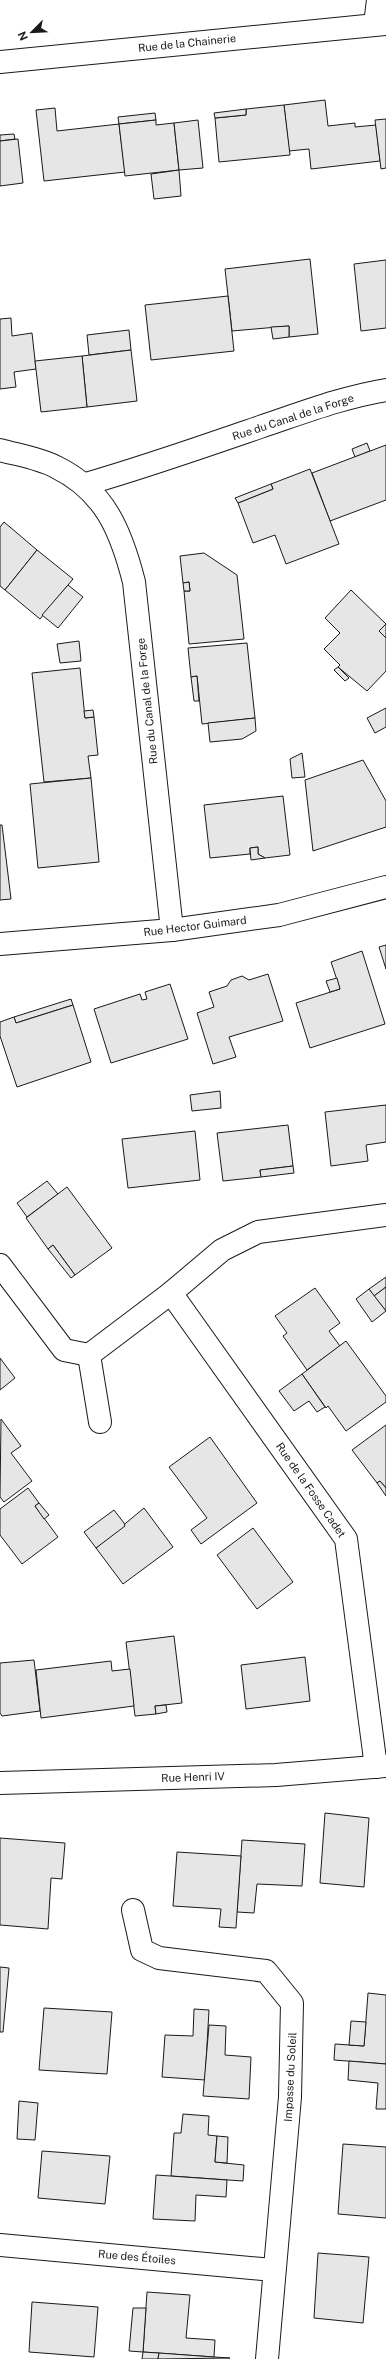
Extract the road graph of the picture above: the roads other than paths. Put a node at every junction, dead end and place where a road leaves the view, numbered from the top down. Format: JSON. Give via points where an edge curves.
{"nodes":[{"id":1,"x":378,"y":0,"type":"edge"},
{"id":2,"x":380,"y":24,"type":"edge"},
{"id":3,"x":0,"y":62,"type":"edge"},
{"id":4,"x":386,"y":390,"type":"edge"},
{"id":5,"x":0,"y":450,"type":"edge"},
{"id":6,"x":86,"y":484,"type":"junction"},
{"id":7,"x":386,"y":887,"type":"edge"},
{"id":8,"x":172,"y":930,"type":"junction"},
{"id":9,"x":0,"y":944,"type":"edge"},
{"id":10,"x":386,"y":1215,"type":"edge"},
{"id":11,"x":0,"y":1265,"type":"edge"},
{"id":12,"x":171,"y":1293,"type":"junction"},
{"id":13,"x":89,"y":1355,"type":"junction"},
{"id":14,"x":100,"y":1422,"type":"dead end"},
{"id":15,"x":381,"y":1766,"type":"edge"},
{"id":16,"x":0,"y":1782,"type":"edge"},
{"id":17,"x":133,"y":1910,"type":"dead end"},
{"id":18,"x":0,"y":2245,"type":"edge"},
{"id":19,"x":273,"y":2270,"type":"junction"},
{"id":20,"x":267,"y":2359,"type":"edge"}],
"edges":[{"from":1,"to":2,"type":"street","name":"Rue de la Chainerie"},
{"from":2,"to":3,"type":"street","name":"Rue de la Chainerie"},
{"from":4,"to":6,"type":"street","name":"Rue du Canal de la Forge","via":[[363,394],[314,409],[139,469]]},
{"from":5,"to":6,"type":"street","name":"Rue du Canal de la Forge","via":[[55,466]]},
{"from":6,"to":8,"type":"street","name":"Rue du Canal de la Forge","via":[[106,510],[124,544],[134,582]]},
{"from":7,"to":8,"type":"street","name":"Rue Hector Guimard","via":[[279,915]]},
{"from":8,"to":9,"type":"street","name":"Rue Hector Guimard"},
{"from":10,"to":12,"type":"street","via":[[258,1232],[222,1250]]},
{"from":11,"to":13,"type":"street","via":[[64,1350]]},
{"from":12,"to":13,"type":"street"},
{"from":12,"to":15,"type":"street","name":"Rue de la Fosse Cadet","via":[[346,1539]]},
{"from":13,"to":14,"type":"street"},
{"from":15,"to":16,"type":"street","name":"Rue Henri IV","via":[[276,1774]]},
{"from":17,"to":19,"type":"street","name":"Impasse du Soleil","via":[[142,1950],[159,1958],[266,1971],[292,2003],[290,2097]]},
{"from":18,"to":19,"type":"street","name":"Rue des Étoiles"},
{"from":19,"to":20,"type":"street","name":"Impasse du Soleil"}]}
